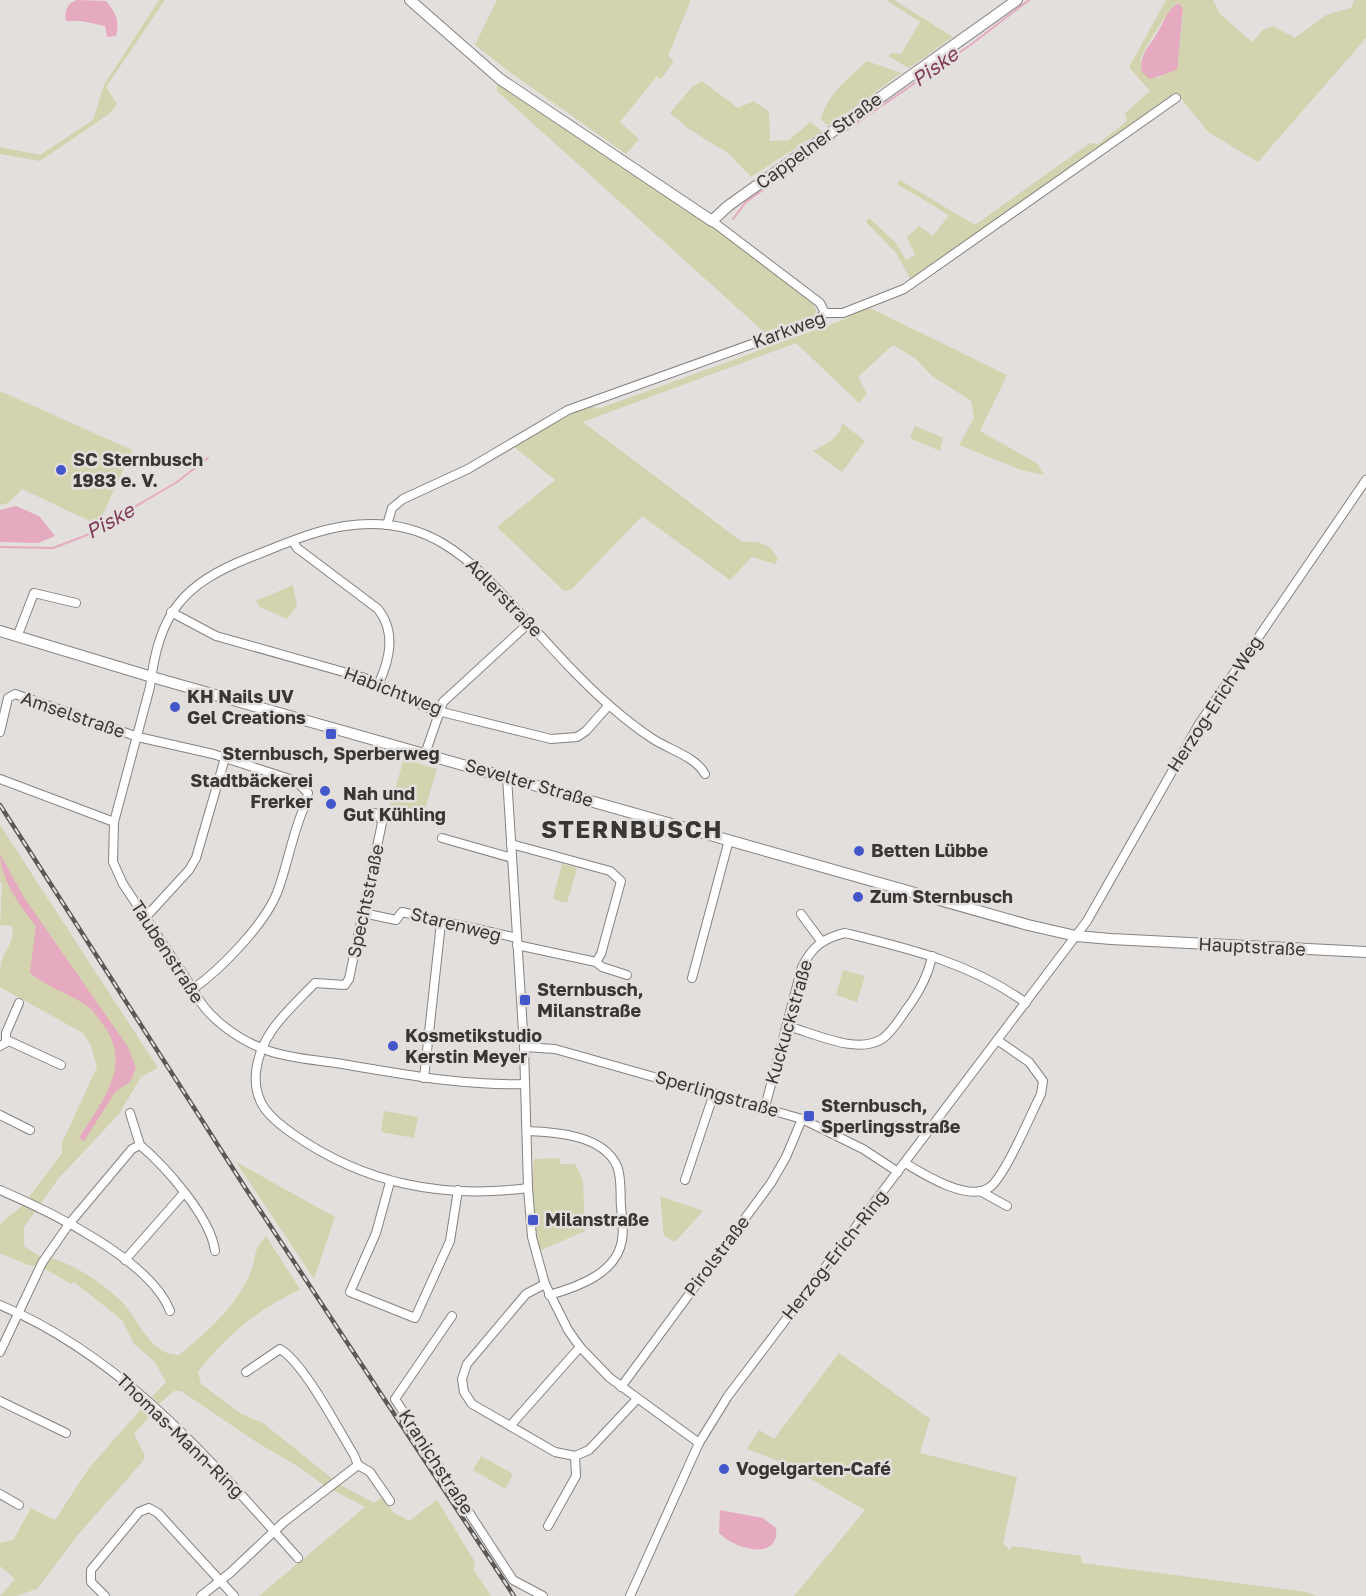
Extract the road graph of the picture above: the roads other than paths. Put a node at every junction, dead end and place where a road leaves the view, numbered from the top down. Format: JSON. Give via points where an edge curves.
{"nodes":[{"id":1,"x":410,"y":0,"type":"edge"},
{"id":2,"x":1017,"y":0,"type":"edge"},
{"id":3,"x":1176,"y":99,"type":"dead end"},
{"id":4,"x":712,"y":221,"type":"junction"},
{"id":5,"x":825,"y":313,"type":"junction"},
{"id":6,"x":1366,"y":480,"type":"edge"},
{"id":7,"x":387,"y":525,"type":"junction"},
{"id":8,"x":293,"y":541,"type":"junction"},
{"id":9,"x":76,"y":603,"type":"dead end"},
{"id":10,"x":171,"y":612,"type":"junction"},
{"id":11,"x":529,"y":623,"type":"junction"},
{"id":12,"x":0,"y":631,"type":"edge"},
{"id":13,"x":17,"y":637,"type":"junction"},
{"id":14,"x":152,"y":677,"type":"junction"},
{"id":15,"x":379,"y":683,"type":"junction"},
{"id":16,"x":609,"y":705,"type":"junction"},
{"id":17,"x":438,"y":711,"type":"junction"},
{"id":18,"x":0,"y":732,"type":"edge"},
{"id":19,"x":138,"y":737,"type":"junction"},
{"id":20,"x":425,"y":754,"type":"junction"},
{"id":21,"x":225,"y":758,"type":"junction"},
{"id":22,"x":705,"y":774,"type":"dead end"},
{"id":23,"x":507,"y":777,"type":"junction"},
{"id":24,"x":0,"y":779,"type":"edge"},
{"id":25,"x":373,"y":813,"type":"dead end"},
{"id":26,"x":114,"y":822,"type":"junction"},
{"id":27,"x":442,"y":838,"type":"dead end"},
{"id":28,"x":729,"y":840,"type":"junction"},
{"id":29,"x":511,"y":844,"type":"junction"},
{"id":30,"x":512,"y":858,"type":"junction"},
{"id":31,"x":363,"y":913,"type":"junction"},
{"id":32,"x":801,"y":914,"type":"dead end"},
{"id":33,"x":145,"y":918,"type":"junction"},
{"id":34,"x":441,"y":923,"type":"junction"},
{"id":35,"x":1076,"y":936,"type":"junction"},
{"id":36,"x":821,"y":941,"type":"junction"},
{"id":37,"x":517,"y":942,"type":"junction"},
{"id":38,"x":1366,"y":952,"type":"edge"},
{"id":39,"x":932,"y":956,"type":"junction"},
{"id":40,"x":596,"y":962,"type":"junction"},
{"id":41,"x":627,"y":975,"type":"dead end"},
{"id":42,"x":692,"y":978,"type":"dead end"},
{"id":43,"x":193,"y":989,"type":"junction"},
{"id":44,"x":19,"y":1003,"type":"dead end"},
{"id":45,"x":1026,"y":1004,"type":"junction"},
{"id":46,"x":787,"y":1026,"type":"junction"},
{"id":47,"x":997,"y":1040,"type":"junction"},
{"id":48,"x":3,"y":1043,"type":"edge"},
{"id":49,"x":524,"y":1047,"type":"junction"},
{"id":50,"x":262,"y":1048,"type":"junction"},
{"id":51,"x":61,"y":1065,"type":"dead end"},
{"id":52,"x":424,"y":1078,"type":"junction"},
{"id":53,"x":524,"y":1084,"type":"junction"},
{"id":54,"x":714,"y":1093,"type":"junction"},
{"id":55,"x":765,"y":1107,"type":"junction"},
{"id":56,"x":130,"y":1113,"type":"dead end"},
{"id":57,"x":0,"y":1115,"type":"edge"},
{"id":58,"x":802,"y":1119,"type":"junction"},
{"id":59,"x":30,"y":1130,"type":"dead end"},
{"id":60,"x":527,"y":1131,"type":"junction"},
{"id":61,"x":140,"y":1145,"type":"junction"},
{"id":62,"x":905,"y":1163,"type":"junction"},
{"id":63,"x":898,"y":1172,"type":"junction"},
{"id":64,"x":685,"y":1180,"type":"dead end"},
{"id":65,"x":390,"y":1182,"type":"junction"},
{"id":66,"x":528,"y":1188,"type":"junction"},
{"id":67,"x":0,"y":1190,"type":"edge"},
{"id":68,"x":458,"y":1190,"type":"junction"},
{"id":69,"x":980,"y":1191,"type":"junction"},
{"id":70,"x":183,"y":1194,"type":"junction"},
{"id":71,"x":1007,"y":1206,"type":"dead end"},
{"id":72,"x":69,"y":1224,"type":"junction"},
{"id":73,"x":215,"y":1251,"type":"dead end"},
{"id":74,"x":125,"y":1260,"type":"junction"},
{"id":75,"x":544,"y":1284,"type":"junction"},
{"id":76,"x":549,"y":1294,"type":"junction"},
{"id":77,"x":0,"y":1305,"type":"edge"},
{"id":78,"x":170,"y":1311,"type":"dead end"},
{"id":79,"x":17,"y":1313,"type":"junction"},
{"id":80,"x":452,"y":1316,"type":"dead end"},
{"id":81,"x":580,"y":1347,"type":"junction"},
{"id":82,"x":0,"y":1352,"type":"edge"},
{"id":83,"x":246,"y":1372,"type":"dead end"},
{"id":84,"x":621,"y":1387,"type":"junction"},
{"id":85,"x":637,"y":1399,"type":"junction"},
{"id":86,"x":0,"y":1401,"type":"edge"},
{"id":87,"x":510,"y":1426,"type":"junction"},
{"id":88,"x":66,"y":1433,"type":"dead end"},
{"id":89,"x":699,"y":1443,"type":"junction"},
{"id":90,"x":575,"y":1456,"type":"junction"},
{"id":91,"x":358,"y":1465,"type":"junction"},
{"id":92,"x":0,"y":1494,"type":"edge"},
{"id":93,"x":390,"y":1501,"type":"dead end"},
{"id":94,"x":19,"y":1505,"type":"dead end"},
{"id":95,"x":548,"y":1526,"type":"dead end"},
{"id":96,"x":275,"y":1532,"type":"junction"},
{"id":97,"x":298,"y":1558,"type":"dead end"},
{"id":98,"x":220,"y":1581,"type":"junction"},
{"id":99,"x":105,"y":1596,"type":"edge"},
{"id":100,"x":201,"y":1596,"type":"edge"},
{"id":101,"x":234,"y":1596,"type":"edge"},
{"id":102,"x":543,"y":1596,"type":"edge"},
{"id":103,"x":630,"y":1596,"type":"edge"}],
"edges":[{"from":1,"to":4,"type":"street","via":[[500,79]]},
{"from":2,"to":4,"type":"street","name":"Cappelner Straße"},
{"from":3,"to":5,"type":"street","name":"Karkweg","via":[[904,289],[843,313]]},
{"from":4,"to":5,"type":"street","via":[[820,303]]},
{"from":5,"to":7,"type":"street","name":"Karkweg","via":[[816,321],[568,411],[484,460],[402,500],[392,508]]},
{"from":6,"to":35,"type":"street","name":"Herzog-Erich-Weg","via":[[1199,724]]},
{"from":7,"to":8,"type":"street","name":"Adlerstraße","via":[[346,526]]},
{"from":7,"to":11,"type":"street","name":"Adlerstraße","via":[[433,538],[459,552]]},
{"from":8,"to":10,"type":"street","name":"Adlerstraße","via":[[207,578],[182,597]]},
{"from":8,"to":15,"type":"street","via":[[385,618],[391,632],[390,650]]},
{"from":9,"to":13,"type":"street","via":[[34,593]]},
{"from":10,"to":14,"type":"street","name":"Adlerstraße"},
{"from":10,"to":15,"type":"street","name":"Habichtweg","via":[[216,636]]},
{"from":11,"to":16,"type":"street","name":"Adlerstraße"},
{"from":11,"to":17,"type":"street","via":[[452,691]]},
{"from":12,"to":13,"type":"street","name":"Sevelter Straße"},
{"from":13,"to":14,"type":"street","name":"Sevelter Straße"},
{"from":14,"to":19,"type":"street","name":"Taubenstraße"},
{"from":14,"to":20,"type":"street","name":"Sevelter Straße"},
{"from":15,"to":17,"type":"street","name":"Habichtweg"},
{"from":16,"to":17,"type":"street","name":"Habichtweg","via":[[586,731],[565,740]]},
{"from":16,"to":22,"type":"street","name":"Adlerstraße","via":[[652,739],[700,766]]},
{"from":17,"to":20,"type":"street"},
{"from":18,"to":19,"type":"street","name":"Amselstraße","via":[[8,698],[15,694]]},
{"from":19,"to":21,"type":"street","name":"Amselstraße"},
{"from":19,"to":26,"type":"street","name":"Taubenstraße"},
{"from":20,"to":23,"type":"street","name":"Sevelter Straße"},
{"from":21,"to":33,"type":"street","via":[[196,858]]},
{"from":21,"to":43,"type":"street","name":"Amselstraße","via":[[296,781],[308,793],[276,894],[251,931],[211,976]]},
{"from":23,"to":28,"type":"street","name":"Sevelter Straße"},
{"from":23,"to":29,"type":"street"},
{"from":24,"to":26,"type":"street"},
{"from":25,"to":31,"type":"street","name":"Spechtstraße","via":[[378,814],[382,823]]},
{"from":26,"to":33,"type":"street","name":"Taubenstraße","via":[[116,872]]},
{"from":27,"to":30,"type":"street"},
{"from":28,"to":35,"type":"street","name":"Sevelter Straße"},
{"from":28,"to":42,"type":"street"},
{"from":29,"to":30,"type":"street"},
{"from":29,"to":40,"type":"street","via":[[617,875],[621,881]]},
{"from":30,"to":37,"type":"street"},
{"from":31,"to":34,"type":"street","name":"Starenweg","via":[[396,920],[402,912]]},
{"from":31,"to":50,"type":"street","name":"Spechtstraße","via":[[345,986],[315,983],[274,1026]]},
{"from":32,"to":36,"type":"street","name":"Kuckuckstraße"},
{"from":33,"to":43,"type":"street","name":"Taubenstraße"},
{"from":34,"to":37,"type":"street","name":"Starenweg"},
{"from":34,"to":52,"type":"street"},
{"from":35,"to":38,"type":"street","name":"Hauptstraße"},
{"from":35,"to":45,"type":"street","name":"Herzog-Erich-Ring"},
{"from":36,"to":39,"type":"street","name":"Kuckuckstraße","via":[[845,933]]},
{"from":36,"to":46,"type":"street","name":"Kuckuckstraße","via":[[809,952],[802,967]]},
{"from":37,"to":40,"type":"street","name":"Starenweg"},
{"from":37,"to":49,"type":"street"},
{"from":39,"to":45,"type":"street","name":"Kuckuckstraße","via":[[998,983]]},
{"from":39,"to":46,"type":"street","via":[[915,997],[880,1040],[855,1045]]},
{"from":40,"to":41,"type":"street","name":"Starenweg"},
{"from":43,"to":50,"type":"street","name":"Taubenstraße","via":[[207,1012]]},
{"from":44,"to":48,"type":"street"},
{"from":45,"to":47,"type":"street","name":"Herzog-Erich-Ring"},
{"from":46,"to":55,"type":"street","name":"Kuckuckstraße"},
{"from":47,"to":62,"type":"street","name":"Herzog-Erich-Ring"},
{"from":47,"to":69,"type":"street","via":[[1029,1062],[1043,1081],[1041,1094],[1000,1174],[990,1187]]},
{"from":48,"to":51,"type":"street"},
{"from":49,"to":53,"type":"street"},
{"from":49,"to":54,"type":"street","name":"Sperlingstraße","via":[[555,1049]]},
{"from":50,"to":52,"type":"street","name":"Taubenstraße"},
{"from":50,"to":65,"type":"street","via":[[256,1082],[263,1110],[346,1167]]},
{"from":52,"to":53,"type":"street","name":"Taubenstraße","via":[[490,1085]]},
{"from":53,"to":60,"type":"street"},
{"from":54,"to":55,"type":"street","name":"Sperlingstraße"},
{"from":54,"to":64,"type":"street"},
{"from":55,"to":58,"type":"street","name":"Sperlingstraße"},
{"from":56,"to":61,"type":"street"},
{"from":57,"to":59,"type":"street"},
{"from":58,"to":63,"type":"street","name":"Sperlingstraße"},
{"from":58,"to":84,"type":"street","name":"Pirolstraße","via":[[771,1184]]},
{"from":60,"to":66,"type":"street"},
{"from":60,"to":76,"type":"street","via":[[568,1135],[595,1144],[617,1166],[620,1182],[622,1241],[612,1262],[600,1274]]},
{"from":61,"to":70,"type":"street","via":[[180,1186]]},
{"from":61,"to":72,"type":"street","via":[[132,1149]]},
{"from":62,"to":63,"type":"street","name":"Herzog-Erich-Ring"},
{"from":62,"to":69,"type":"street","via":[[946,1185]]},
{"from":63,"to":89,"type":"street","name":"Herzog-Erich-Ring","via":[[728,1396]]},
{"from":65,"to":68,"type":"street"},
{"from":65,"to":68,"type":"street","via":[[376,1233],[350,1292],[415,1318],[450,1241]]},
{"from":66,"to":68,"type":"street","via":[[495,1192]]},
{"from":66,"to":75,"type":"street","via":[[532,1237]]},
{"from":67,"to":72,"type":"street"},
{"from":69,"to":71,"type":"street"},
{"from":70,"to":73,"type":"street","via":[[214,1240]]},
{"from":70,"to":74,"type":"street"},
{"from":72,"to":74,"type":"street"},
{"from":72,"to":79,"type":"street","via":[[42,1263]]},
{"from":74,"to":78,"type":"street","via":[[164,1295]]},
{"from":75,"to":76,"type":"street"},
{"from":75,"to":87,"type":"street","via":[[526,1294],[464,1370],[462,1385],[467,1398]]},
{"from":76,"to":81,"type":"street"},
{"from":77,"to":79,"type":"street","name":"Thomas-Mann-Ring"},
{"from":79,"to":82,"type":"street"},
{"from":79,"to":96,"type":"street","name":"Thomas-Mann-Ring","via":[[81,1348],[133,1387],[202,1452]]},
{"from":80,"to":102,"type":"street","name":"Kranichstraße","via":[[395,1399],[513,1580]]},
{"from":81,"to":84,"type":"street"},
{"from":81,"to":87,"type":"street"},
{"from":83,"to":91,"type":"street","via":[[280,1349],[286,1353],[304,1374]]},
{"from":84,"to":85,"type":"street"},
{"from":85,"to":89,"type":"street"},
{"from":85,"to":90,"type":"street","via":[[597,1444]]},
{"from":86,"to":88,"type":"street"},
{"from":87,"to":90,"type":"street","via":[[555,1452]]},
{"from":89,"to":103,"type":"street","name":"Herzog-Erich-Ring"},
{"from":90,"to":95,"type":"street","via":[[576,1476]]},
{"from":91,"to":93,"type":"street","via":[[370,1472]]},
{"from":91,"to":96,"type":"street"},
{"from":92,"to":94,"type":"street"},
{"from":96,"to":97,"type":"street","name":"Thomas-Mann-Ring"},
{"from":96,"to":98,"type":"street"},
{"from":98,"to":99,"type":"street","via":[[149,1508],[139,1512],[91,1570],[92,1582]]},
{"from":98,"to":100,"type":"street"},
{"from":98,"to":101,"type":"street"}]}
